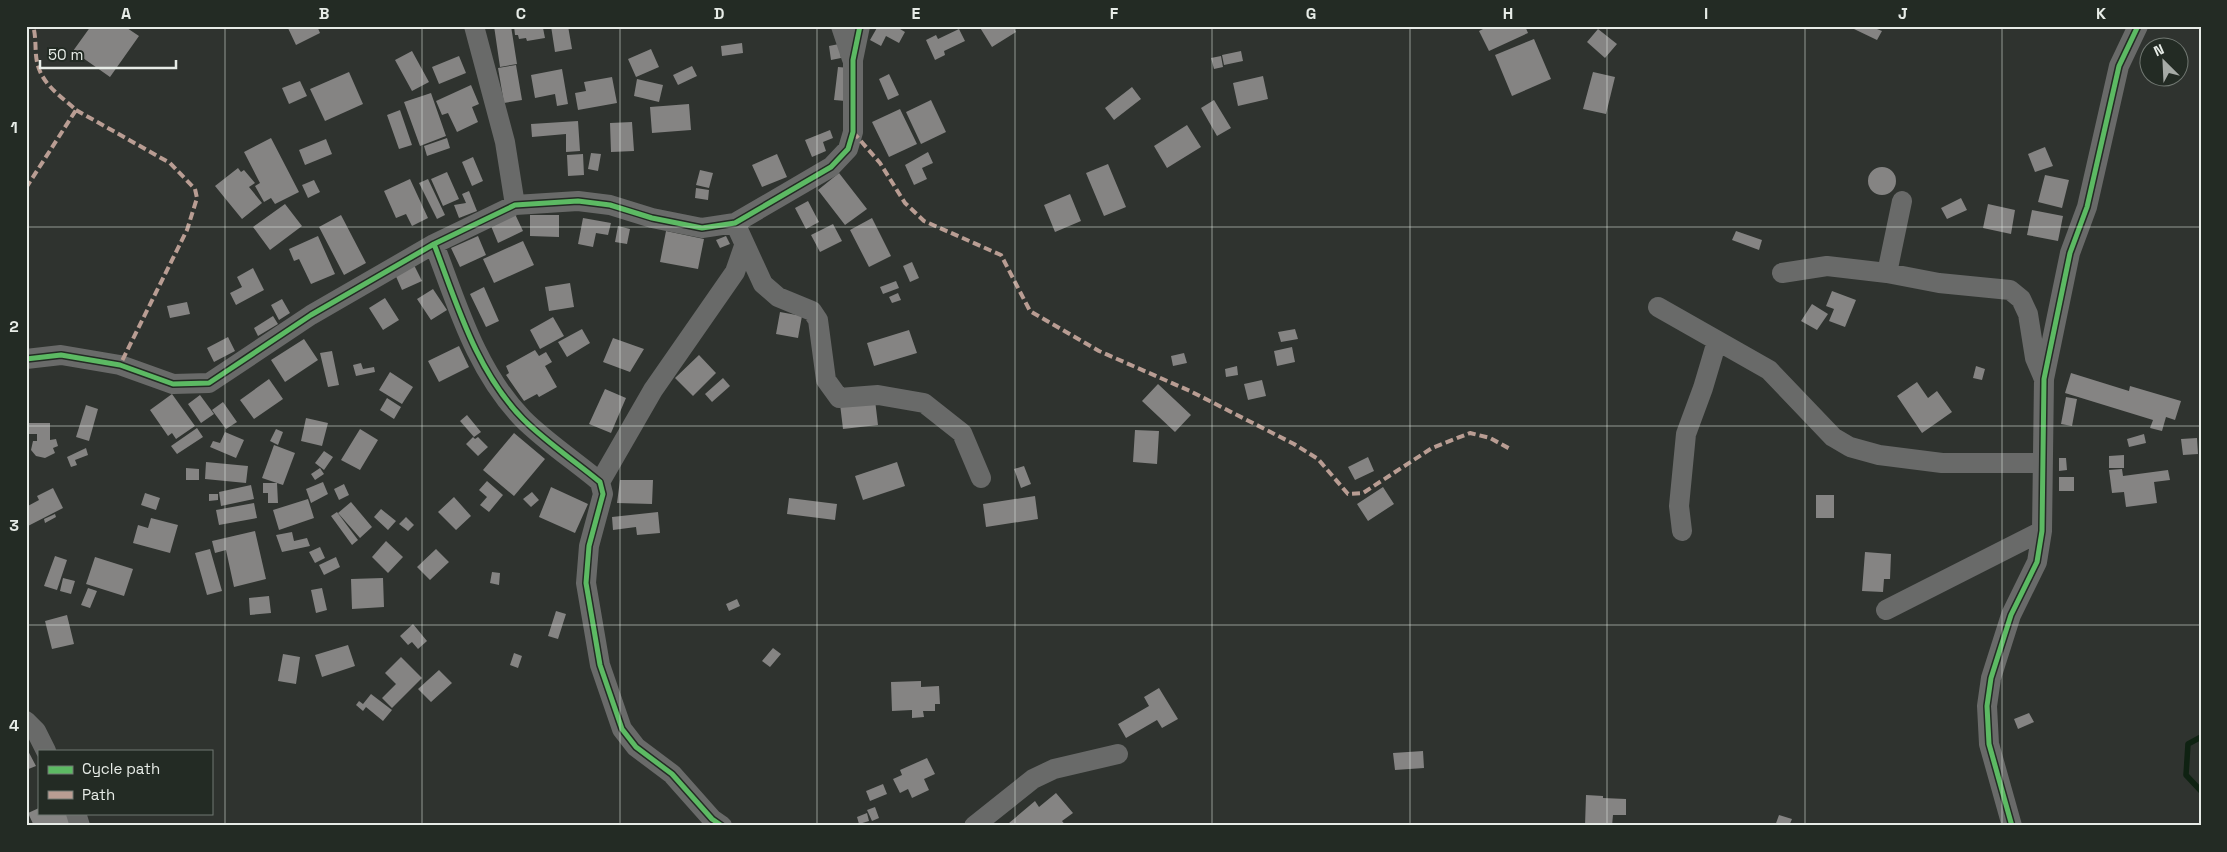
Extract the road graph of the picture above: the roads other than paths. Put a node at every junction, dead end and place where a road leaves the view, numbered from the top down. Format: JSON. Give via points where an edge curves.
{"nodes":[{"id":1,"x":474,"y":26,"type":"edge"},
{"id":2,"x":841,"y":26,"type":"edge"},
{"id":3,"x":860,"y":26,"type":"edge"},
{"id":4,"x":2138,"y":26,"type":"edge"},
{"id":5,"x":853,"y":60,"type":"junction"},
{"id":6,"x":1902,"y":201,"type":"dead end"},
{"id":7,"x":515,"y":205,"type":"junction"},
{"id":8,"x":734,"y":223,"type":"junction"},
{"id":9,"x":434,"y":244,"type":"junction"},
{"id":10,"x":744,"y":246,"type":"junction"},
{"id":11,"x":1782,"y":273,"type":"dead end"},
{"id":12,"x":1887,"y":273,"type":"junction"},
{"id":13,"x":1658,"y":307,"type":"dead end"},
{"id":14,"x":1717,"y":341,"type":"junction"},
{"id":15,"x":26,"y":359,"type":"edge"},
{"id":16,"x":2044,"y":379,"type":"junction"},
{"id":17,"x":2042,"y":462,"type":"junction"},
{"id":18,"x":981,"y":478,"type":"dead end"},
{"id":19,"x":600,"y":482,"type":"junction"},
{"id":20,"x":1682,"y":531,"type":"dead end"},
{"id":21,"x":2042,"y":531,"type":"junction"},
{"id":22,"x":1886,"y":610,"type":"dead end"},
{"id":23,"x":26,"y":721,"type":"edge"},
{"id":24,"x":46,"y":750,"type":"edge"},
{"id":25,"x":1118,"y":754,"type":"dead end"},
{"id":26,"x":76,"y":814,"type":"edge"},
{"id":27,"x":80,"y":826,"type":"edge"},
{"id":28,"x":722,"y":826,"type":"edge"},
{"id":29,"x":974,"y":826,"type":"edge"},
{"id":30,"x":2012,"y":826,"type":"edge"}],
"edges":[{"from":1,"to":7,"type":"street","via":[[505,142]]},
{"from":2,"to":5,"type":"street"},
{"from":3,"to":5,"type":"street"},
{"from":4,"to":16,"type":"street","via":[[2119,66],[2087,207],[2070,253]]},
{"from":5,"to":8,"type":"street","via":[[852,132],[848,149],[831,167]]},
{"from":6,"to":12,"type":"street"},
{"from":7,"to":8,"type":"street","via":[[578,201],[610,205],[702,228]]},
{"from":7,"to":9,"type":"street"},
{"from":8,"to":10,"type":"street"},
{"from":9,"to":15,"type":"street","via":[[311,315],[208,383],[173,384],[120,365],[61,355]]},
{"from":9,"to":19,"type":"street","via":[[478,357],[489,374],[523,418]]},
{"from":10,"to":18,"type":"street","via":[[763,284],[778,298],[812,311],[818,320],[826,380],[839,398],[878,395],[924,403],[962,433]]},
{"from":10,"to":19,"type":"street","via":[[735,272],[653,390]]},
{"from":11,"to":12,"type":"street","via":[[1827,266]]},
{"from":12,"to":16,"type":"street","via":[[1939,283],[2010,290],[2028,314],[2035,358]]},
{"from":13,"to":14,"type":"street"},
{"from":14,"to":17,"type":"street","via":[[1769,370],[1834,437],[1850,448],[1942,463]]},
{"from":14,"to":20,"type":"street","via":[[1686,434],[1679,506]]},
{"from":16,"to":17,"type":"street"},
{"from":17,"to":21,"type":"street"},
{"from":19,"to":28,"type":"street","via":[[603,494],[589,546],[586,583],[600,665],[622,729],[636,747],[672,774]]},
{"from":21,"to":22,"type":"street"},
{"from":21,"to":30,"type":"street","via":[[2037,562],[2011,614],[1991,678],[1987,706],[1989,744]]},
{"from":23,"to":24,"type":"street","via":[[36,731]]},
{"from":25,"to":29,"type":"street","via":[[1054,769],[1032,779]]},
{"from":26,"to":27,"type":"street"}]}
